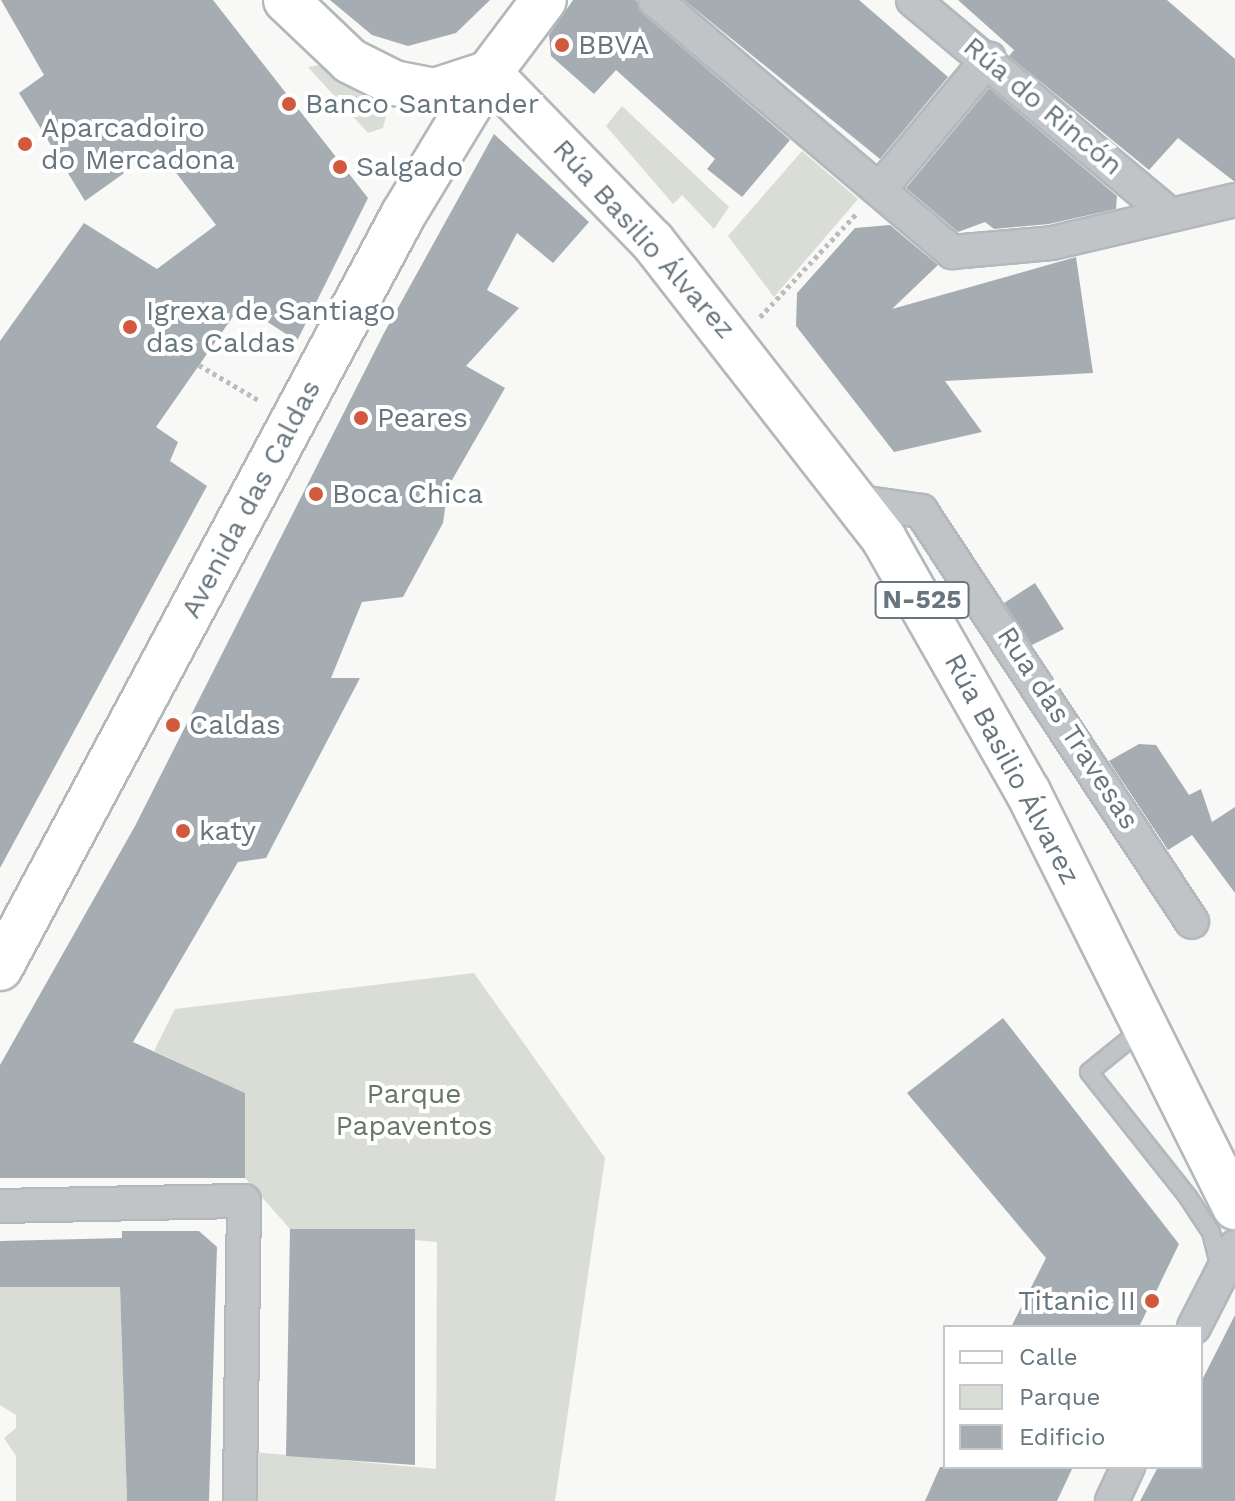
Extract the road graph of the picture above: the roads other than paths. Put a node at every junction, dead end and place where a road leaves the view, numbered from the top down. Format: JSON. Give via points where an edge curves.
{"nodes":[{"id":1,"x":286,"y":0,"type":"edge"},
{"id":2,"x":544,"y":0,"type":"edge"},
{"id":3,"x":655,"y":0,"type":"edge"},
{"id":4,"x":913,"y":0,"type":"edge"},
{"id":5,"x":989,"y":58,"type":"junction"},
{"id":6,"x":489,"y":73,"type":"junction"},
{"id":7,"x":880,"y":189,"type":"junction"},
{"id":8,"x":1235,"y":200,"type":"edge"},
{"id":9,"x":1170,"y":215,"type":"junction"},
{"id":10,"x":859,"y":502,"type":"junction"},
{"id":11,"x":1192,"y":922,"type":"dead end"},
{"id":12,"x":0,"y":968,"type":"edge"},
{"id":13,"x":1144,"y":1028,"type":"junction"},
{"id":14,"x":0,"y":1206,"type":"edge"},
{"id":15,"x":1235,"y":1207,"type":"edge"},
{"id":16,"x":1228,"y":1258,"type":"edge"},
{"id":17,"x":1195,"y":1325,"type":"edge"},
{"id":18,"x":1127,"y":1469,"type":"edge"},
{"id":19,"x":240,"y":1501,"type":"edge"},
{"id":20,"x":1112,"y":1501,"type":"edge"}],
"edges":[{"from":1,"to":6,"type":"main road","via":[[332,48],[394,83],[452,90]]},
{"from":2,"to":6,"type":"main road","name":"Avenida das Caldas"},
{"from":3,"to":7,"type":"street"},
{"from":4,"to":5,"type":"street","name":"Rúa do Rincón"},
{"from":5,"to":7,"type":"street"},
{"from":5,"to":9,"type":"street","name":"Rúa do Rincón"},
{"from":6,"to":10,"type":"main road","name":"Rúa Basilio Álvarez","number":"N-525","via":[[653,242]]},
{"from":6,"to":12,"type":"main road","name":"Avenida das Caldas","via":[[312,382]]},
{"from":7,"to":9,"type":"street","via":[[952,252],[1052,243]]},
{"from":8,"to":9,"type":"street"},
{"from":10,"to":11,"type":"street","name":"Rua das Travesas","via":[[921,511]]},
{"from":10,"to":13,"type":"main road","name":"Rúa Basilio Álvarez","number":"N-525","via":[[964,671]]},
{"from":13,"to":15,"type":"main road","name":"Rúa Basilio Álvarez","number":"N-525"},
{"from":13,"to":16,"type":"lane","via":[[1089,1072],[1188,1197]]},
{"from":14,"to":19,"type":"street","via":[[244,1201]]},
{"from":16,"to":17,"type":"street"},
{"from":18,"to":20,"type":"street"}]}
